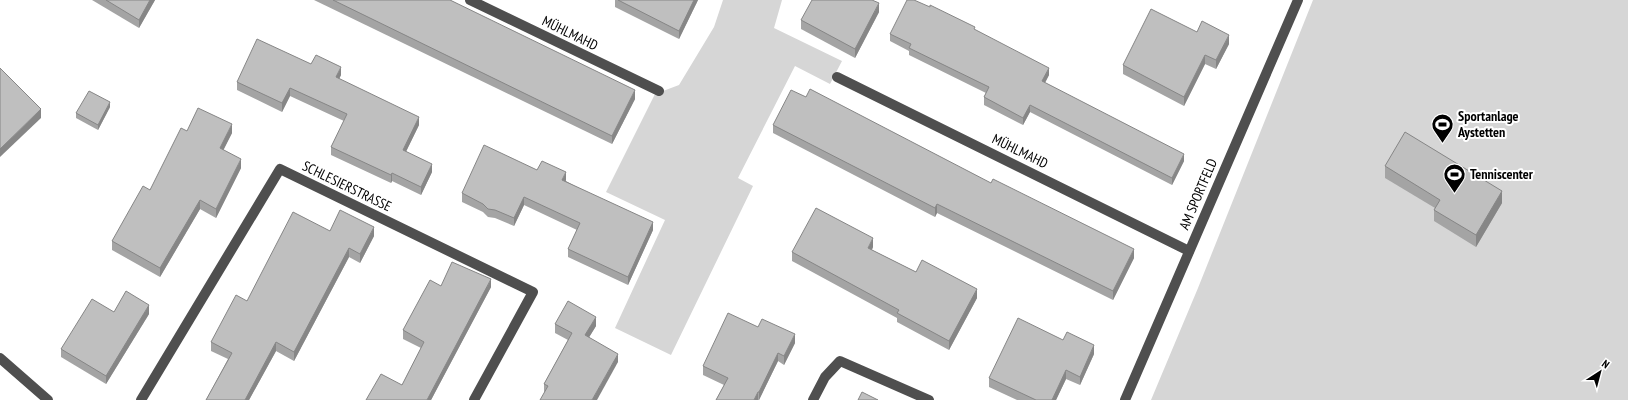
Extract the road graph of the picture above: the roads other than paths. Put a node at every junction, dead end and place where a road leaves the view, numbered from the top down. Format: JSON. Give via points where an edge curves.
{"nodes":[{"id":1,"x":470,"y":0,"type":"edge"},
{"id":2,"x":1298,"y":0,"type":"edge"},
{"id":3,"x":838,"y":77,"type":"dead end"},
{"id":4,"x":659,"y":91,"type":"dead end"},
{"id":5,"x":1189,"y":252,"type":"junction"},
{"id":6,"x":0,"y":358,"type":"edge"},
{"id":7,"x":48,"y":400,"type":"edge"},
{"id":8,"x":141,"y":400,"type":"edge"},
{"id":9,"x":474,"y":400,"type":"edge"},
{"id":10,"x":813,"y":400,"type":"edge"},
{"id":11,"x":929,"y":400,"type":"edge"},
{"id":12,"x":1125,"y":400,"type":"edge"}],
"edges":[{"from":1,"to":4,"type":"street","name":"MÜHLMAHD"},
{"from":2,"to":5,"type":"street","name":"AM SPORTFELD"},
{"from":3,"to":5,"type":"street","name":"MÜHLMAHD"},
{"from":5,"to":12,"type":"street","name":"AM SPORTFELD"},
{"from":6,"to":7,"type":"street"},
{"from":8,"to":9,"type":"street","name":"SCHLESIERSTRASSE","via":[[280,169],[533,292]]},
{"from":10,"to":11,"type":"street","via":[[825,377],[840,360]]}]}
